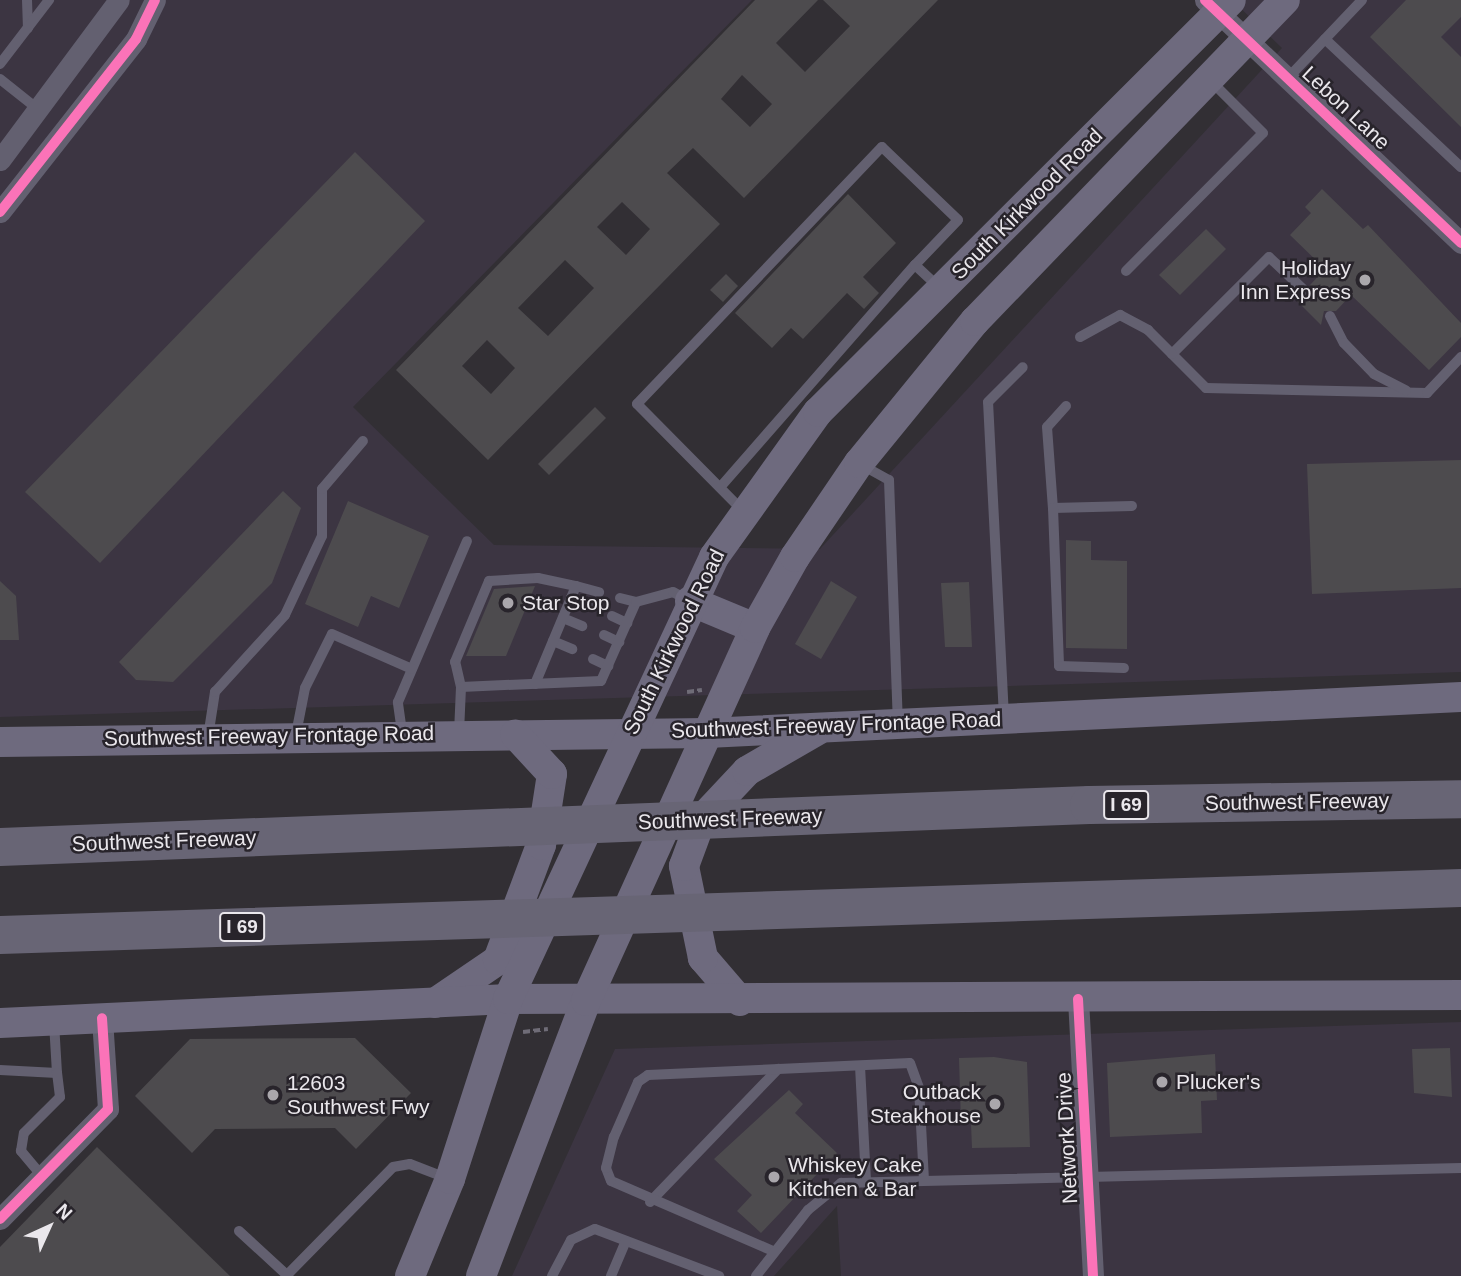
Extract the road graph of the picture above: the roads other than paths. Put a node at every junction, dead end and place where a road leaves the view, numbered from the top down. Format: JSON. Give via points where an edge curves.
{"nodes":[{"id":1,"x":27,"y":0,"type":"edge"},
{"id":2,"x":49,"y":0,"type":"edge"},
{"id":3,"x":119,"y":0,"type":"edge"},
{"id":4,"x":155,"y":0,"type":"edge"},
{"id":5,"x":1285,"y":0,"type":"edge"},
{"id":6,"x":1362,"y":0,"type":"edge"},
{"id":7,"x":1218,"y":4,"type":"edge"},
{"id":8,"x":28,"y":28,"type":"junction"},
{"id":9,"x":1325,"y":39,"type":"junction"},
{"id":10,"x":1246,"y":40,"type":"junction"},
{"id":11,"x":0,"y":64,"type":"edge"},
{"id":12,"x":0,"y":79,"type":"edge"},
{"id":13,"x":1209,"y":79,"type":"junction"},
{"id":14,"x":1287,"y":79,"type":"junction"},
{"id":15,"x":40,"y":110,"type":"junction"},
{"id":16,"x":65,"y":131,"type":"junction"},
{"id":17,"x":0,"y":160,"type":"edge"},
{"id":18,"x":1461,"y":167,"type":"edge"},
{"id":19,"x":0,"y":212,"type":"edge"},
{"id":20,"x":1461,"y":243,"type":"edge"},
{"id":21,"x":915,"y":265,"type":"junction"},
{"id":22,"x":1126,"y":271,"type":"dead end"},
{"id":23,"x":942,"y":289,"type":"junction"},
{"id":24,"x":1304,"y":290,"type":"dead end"},
{"id":25,"x":1330,"y":316,"type":"dead end"},
{"id":26,"x":1080,"y":337,"type":"dead end"},
{"id":27,"x":1172,"y":354,"type":"junction"},
{"id":28,"x":1461,"y":357,"type":"edge"},
{"id":29,"x":1023,"y":367,"type":"dead end"},
{"id":30,"x":1411,"y":393,"type":"junction"},
{"id":31,"x":1066,"y":406,"type":"dead end"},
{"id":32,"x":363,"y":441,"type":"dead end"},
{"id":33,"x":859,"y":463,"type":"junction"},
{"id":34,"x":723,"y":484,"type":"junction"},
{"id":35,"x":1132,"y":506,"type":"dead end"},
{"id":36,"x":1053,"y":508,"type":"junction"},
{"id":37,"x":744,"y":512,"type":"junction"},
{"id":38,"x":467,"y":541,"type":"dead end"},
{"id":39,"x":576,"y":586,"type":"junction"},
{"id":40,"x":599,"y":592,"type":"dead end"},
{"id":41,"x":571,"y":598,"type":"junction"},
{"id":42,"x":620,"y":598,"type":"dead end"},
{"id":43,"x":690,"y":601,"type":"junction"},
{"id":44,"x":636,"y":602,"type":"junction"},
{"id":45,"x":592,"y":607,"type":"dead end"},
{"id":46,"x":612,"y":616,"type":"dead end"},
{"id":47,"x":563,"y":618,"type":"junction"},
{"id":48,"x":627,"y":623,"type":"junction"},
{"id":49,"x":582,"y":626,"type":"dead end"},
{"id":50,"x":755,"y":628,"type":"junction"},
{"id":51,"x":604,"y":635,"type":"dead end"},
{"id":52,"x":553,"y":641,"type":"junction"},
{"id":53,"x":619,"y":642,"type":"junction"},
{"id":54,"x":572,"y":649,"type":"dead end"},
{"id":55,"x":593,"y":659,"type":"dead end"},
{"id":56,"x":608,"y":666,"type":"junction"},
{"id":57,"x":1124,"y":668,"type":"dead end"},
{"id":58,"x":412,"y":669,"type":"junction"},
{"id":59,"x":535,"y":684,"type":"junction"},
{"id":60,"x":461,"y":687,"type":"junction"},
{"id":61,"x":1461,"y":697,"type":"edge"},
{"id":62,"x":1004,"y":719,"type":"junction"},
{"id":63,"x":898,"y":724,"type":"junction"},
{"id":64,"x":821,"y":728,"type":"junction"},
{"id":65,"x":631,"y":729,"type":"junction"},
{"id":66,"x":401,"y":733,"type":"junction"},
{"id":67,"x":458,"y":733,"type":"junction"},
{"id":68,"x":707,"y":733,"type":"junction"},
{"id":69,"x":296,"y":734,"type":"junction"},
{"id":70,"x":515,"y":734,"type":"junction"},
{"id":71,"x":208,"y":737,"type":"junction"},
{"id":72,"x":0,"y":742,"type":"edge"},
{"id":73,"x":1461,"y":799,"type":"edge"},
{"id":74,"x":0,"y":835,"type":"edge"},
{"id":75,"x":110,"y":843,"type":"junction"},
{"id":76,"x":0,"y":847,"type":"edge"},
{"id":77,"x":1461,"y":888,"type":"edge"},
{"id":78,"x":0,"y":935,"type":"edge"},
{"id":79,"x":1461,"y":995,"type":"edge"},
{"id":80,"x":508,"y":999,"type":"junction"},
{"id":81,"x":1078,"y":999,"type":"junction"},
{"id":82,"x":586,"y":1001,"type":"junction"},
{"id":83,"x":740,"y":1001,"type":"junction"},
{"id":84,"x":432,"y":1006,"type":"junction"},
{"id":85,"x":102,"y":1018,"type":"junction"},
{"id":86,"x":54,"y":1020,"type":"junction"},
{"id":87,"x":0,"y":1023,"type":"edge"},
{"id":88,"x":860,"y":1066,"type":"junction"},
{"id":89,"x":778,"y":1069,"type":"junction"},
{"id":90,"x":0,"y":1070,"type":"edge"},
{"id":91,"x":57,"y":1073,"type":"junction"},
{"id":92,"x":1461,"y":1168,"type":"edge"},
{"id":93,"x":1089,"y":1174,"type":"junction"},
{"id":94,"x":43,"y":1176,"type":"junction"},
{"id":95,"x":450,"y":1179,"type":"junction"},
{"id":96,"x":924,"y":1180,"type":"junction"},
{"id":97,"x":866,"y":1182,"type":"junction"},
{"id":98,"x":650,"y":1202,"type":"junction"},
{"id":99,"x":0,"y":1219,"type":"edge"},
{"id":100,"x":239,"y":1230,"type":"dead end"},
{"id":101,"x":625,"y":1241,"type":"junction"},
{"id":102,"x":773,"y":1251,"type":"junction"},
{"id":103,"x":423,"y":1262,"type":"edge"},
{"id":104,"x":288,"y":1276,"type":"edge"},
{"id":105,"x":410,"y":1276,"type":"edge"},
{"id":106,"x":481,"y":1276,"type":"edge"},
{"id":107,"x":552,"y":1276,"type":"edge"},
{"id":108,"x":611,"y":1276,"type":"edge"},
{"id":109,"x":716,"y":1276,"type":"edge"},
{"id":110,"x":755,"y":1276,"type":"edge"},
{"id":111,"x":1093,"y":1276,"type":"edge"}],
"edges":[{"from":1,"to":8,"type":"lane"},
{"from":2,"to":8,"type":"lane"},
{"from":3,"to":15,"type":"street"},
{"from":4,"to":16,"type":"street","via":[[136,39]]},
{"from":5,"to":10,"type":"main road","name":"South Kirkwood Road"},
{"from":6,"to":9,"type":"lane"},
{"from":7,"to":10,"type":"street","name":"Lebon Lane"},
{"from":7,"to":23,"type":"main road","name":"South Kirkwood Road"},
{"from":8,"to":11,"type":"lane"},
{"from":9,"to":14,"type":"lane"},
{"from":9,"to":18,"type":"lane"},
{"from":10,"to":13,"type":"main road","name":"South Kirkwood Road"},
{"from":10,"to":14,"type":"street","name":"Lebon Lane"},
{"from":12,"to":15,"type":"lane"},
{"from":13,"to":22,"type":"lane","via":[[1264,133]]},
{"from":13,"to":33,"type":"main road","name":"South Kirkwood Road","via":[[975,321]]},
{"from":14,"to":20,"type":"street","name":"Lebon Lane"},
{"from":15,"to":16,"type":"street"},
{"from":15,"to":17,"type":"street"},
{"from":16,"to":19,"type":"street"},
{"from":21,"to":23,"type":"lane"},
{"from":21,"to":34,"type":"lane"},
{"from":21,"to":34,"type":"lane","via":[[958,220],[882,147],[638,404]]},
{"from":23,"to":37,"type":"main road","name":"South Kirkwood Road","via":[[818,412]]},
{"from":24,"to":27,"type":"lane","via":[[1269,257]]},
{"from":25,"to":30,"type":"lane","via":[[1344,343],[1374,374]]},
{"from":26,"to":27,"type":"lane","via":[[1120,315],[1148,330]]},
{"from":27,"to":30,"type":"lane","via":[[1206,388]]},
{"from":28,"to":30,"type":"lane","via":[[1427,393]]},
{"from":29,"to":62,"type":"lane","via":[[989,402]]},
{"from":31,"to":36,"type":"lane","via":[[1047,427]]},
{"from":32,"to":71,"type":"lane","via":[[322,489],[322,536],[285,615],[215,692]]},
{"from":33,"to":50,"type":"main road","name":"South Kirkwood Road"},
{"from":33,"to":63,"type":"lane","via":[[889,480]]},
{"from":34,"to":37,"type":"lane"},
{"from":35,"to":36,"type":"lane"},
{"from":36,"to":57,"type":"lane","via":[[1059,666]]},
{"from":37,"to":43,"type":"main road","name":"South Kirkwood Road"},
{"from":38,"to":58,"type":"lane"},
{"from":39,"to":40,"type":"lane"},
{"from":39,"to":41,"type":"lane"},
{"from":39,"to":60,"type":"lane","via":[[538,578],[489,581],[455,662]]},
{"from":41,"to":45,"type":"lane"},
{"from":41,"to":47,"type":"lane"},
{"from":42,"to":44,"type":"lane"},
{"from":43,"to":44,"type":"lane","via":[[673,592]]},
{"from":43,"to":50,"type":"main road"},
{"from":43,"to":65,"type":"main road","name":"South Kirkwood Road"},
{"from":44,"to":48,"type":"lane"},
{"from":46,"to":48,"type":"lane"},
{"from":47,"to":49,"type":"lane"},
{"from":47,"to":52,"type":"lane"},
{"from":48,"to":53,"type":"lane"},
{"from":50,"to":68,"type":"main road","name":"South Kirkwood Road"},
{"from":51,"to":53,"type":"lane"},
{"from":52,"to":54,"type":"lane"},
{"from":52,"to":59,"type":"lane"},
{"from":53,"to":56,"type":"lane"},
{"from":55,"to":56,"type":"lane"},
{"from":56,"to":59,"type":"lane","via":[[601,681]]},
{"from":58,"to":66,"type":"lane","via":[[398,702]]},
{"from":58,"to":69,"type":"lane","via":[[332,634],[305,688]]},
{"from":59,"to":60,"type":"lane"},
{"from":60,"to":67,"type":"lane"},
{"from":61,"to":62,"type":"main road","name":"Southwest Freeway Frontage Road"},
{"from":62,"to":63,"type":"main road","name":"Southwest Freeway Frontage Road"},
{"from":63,"to":64,"type":"main road","name":"Southwest Freeway Frontage Road"},
{"from":64,"to":68,"type":"main road","name":"Southwest Freeway Frontage Road"},
{"from":64,"to":83,"type":"main road","via":[[747,771],[701,820],[684,866],[703,958]]},
{"from":65,"to":68,"type":"main road","name":"Southwest Freeway Frontage Road"},
{"from":65,"to":70,"type":"main road","name":"Southwest Freeway Frontage Road"},
{"from":65,"to":80,"type":"main road","name":"South Kirkwood Road"},
{"from":66,"to":67,"type":"main road","name":"Southwest Freeway Frontage Road"},
{"from":66,"to":69,"type":"main road","name":"Southwest Freeway Frontage Road"},
{"from":67,"to":70,"type":"main road","name":"Southwest Freeway Frontage Road"},
{"from":68,"to":82,"type":"main road","name":"South Kirkwood Road"},
{"from":69,"to":71,"type":"main road","name":"Southwest Freeway Frontage Road"},
{"from":70,"to":84,"type":"main road","via":[[552,774],[541,845],[498,960]]},
{"from":71,"to":72,"type":"main road","name":"Southwest Freeway Frontage Road"},
{"from":73,"to":75,"type":"highway","name":"Southwest Freeway","number":"I 69","via":[[792,817]]},
{"from":74,"to":75,"type":"highway"},
{"from":75,"to":76,"type":"highway","name":"Southwest Freeway","number":"I 69"},
{"from":77,"to":78,"type":"highway","number":"I 69"},
{"from":79,"to":81,"type":"main road"},
{"from":80,"to":82,"type":"main road"},
{"from":80,"to":84,"type":"main road"},
{"from":80,"to":95,"type":"main road","name":"South Kirkwood Road"},
{"from":81,"to":83,"type":"main road"},
{"from":81,"to":93,"type":"street","name":"Network Drive"},
{"from":82,"to":83,"type":"main road"},
{"from":82,"to":106,"type":"main road","name":"South Kirkwood Road"},
{"from":84,"to":85,"type":"main road"},
{"from":85,"to":86,"type":"main road"},
{"from":85,"to":94,"type":"street","via":[[108,1109]]},
{"from":86,"to":87,"type":"main road"},
{"from":86,"to":91,"type":"lane"},
{"from":88,"to":89,"type":"lane"},
{"from":88,"to":96,"type":"lane","via":[[911,1063],[916,1070]]},
{"from":88,"to":97,"type":"lane"},
{"from":89,"to":98,"type":"lane"},
{"from":89,"to":98,"type":"lane","via":[[648,1075],[638,1082],[606,1168],[611,1181]]},
{"from":90,"to":91,"type":"lane"},
{"from":91,"to":94,"type":"lane","via":[[60,1097],[24,1133],[21,1151]]},
{"from":92,"to":93,"type":"lane"},
{"from":93,"to":96,"type":"lane"},
{"from":93,"to":111,"type":"street","name":"Network Drive"},
{"from":94,"to":99,"type":"street"},
{"from":95,"to":103,"type":"main road","name":"South Kirkwood Road"},
{"from":95,"to":104,"type":"lane","via":[[410,1164],[393,1167]]},
{"from":96,"to":97,"type":"lane"},
{"from":97,"to":102,"type":"lane","via":[[841,1183]]},
{"from":98,"to":102,"type":"lane"},
{"from":100,"to":104,"type":"lane"},
{"from":101,"to":107,"type":"lane","via":[[595,1229],[583,1232]]},
{"from":101,"to":108,"type":"lane"},
{"from":101,"to":109,"type":"lane"},
{"from":102,"to":110,"type":"lane"},
{"from":103,"to":105,"type":"main road","name":"South Kirkwood Road"}]}
